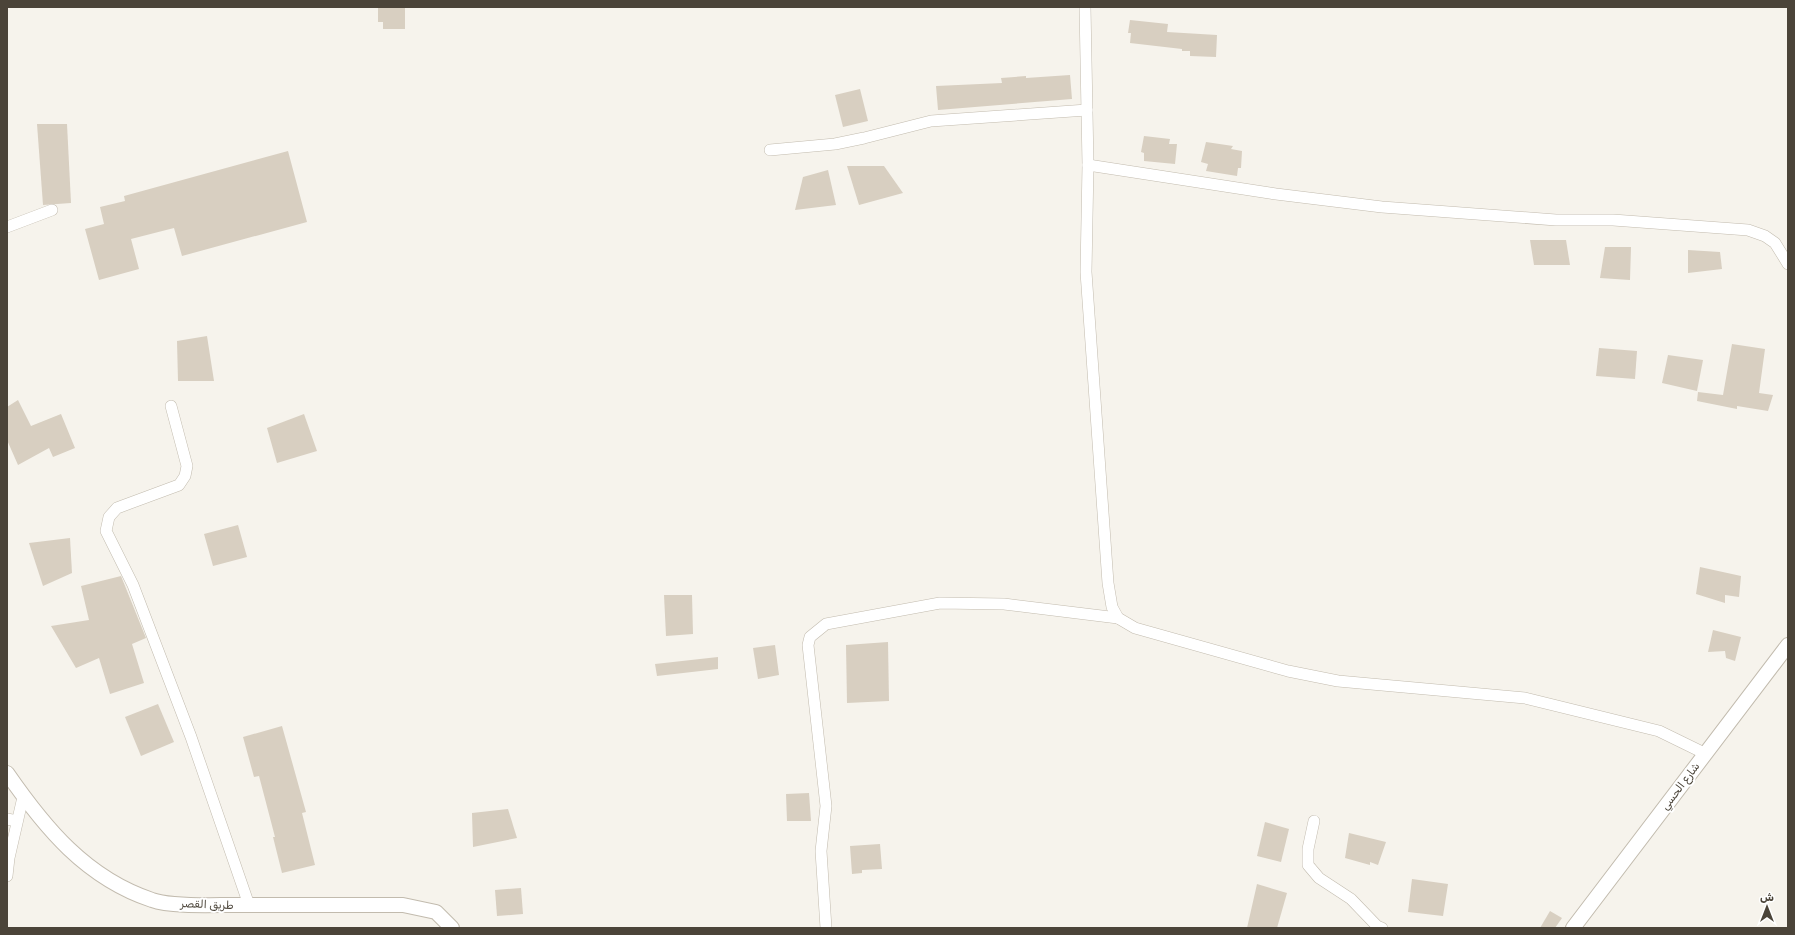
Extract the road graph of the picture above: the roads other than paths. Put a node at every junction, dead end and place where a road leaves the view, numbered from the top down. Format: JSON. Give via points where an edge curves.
{"nodes":[{"id":1,"x":1085,"y":7,"type":"edge"},
{"id":2,"x":1087,"y":110,"type":"junction"},
{"id":3,"x":770,"y":150,"type":"dead end"},
{"id":4,"x":1088,"y":165,"type":"junction"},
{"id":5,"x":52,"y":210,"type":"dead end"},
{"id":6,"x":7,"y":227,"type":"edge"},
{"id":7,"x":1788,"y":264,"type":"edge"},
{"id":8,"x":171,"y":406,"type":"dead end"},
{"id":9,"x":1118,"y":618,"type":"junction"},
{"id":10,"x":1788,"y":645,"type":"edge"},
{"id":11,"x":1704,"y":753,"type":"junction"},
{"id":12,"x":7,"y":773,"type":"edge"},
{"id":13,"x":23,"y":796,"type":"junction"},
{"id":14,"x":12,"y":820,"type":"edge"},
{"id":15,"x":1314,"y":821,"type":"dead end"},
{"id":16,"x":7,"y":876,"type":"edge"},
{"id":17,"x":249,"y":905,"type":"junction"},
{"id":18,"x":452,"y":928,"type":"edge"},
{"id":19,"x":826,"y":928,"type":"edge"},
{"id":20,"x":1382,"y":928,"type":"edge"},
{"id":21,"x":1573,"y":928,"type":"edge"}],
"edges":[{"from":1,"to":2,"type":"street"},
{"from":2,"to":3,"type":"street","via":[[931,121],[835,144]]},
{"from":2,"to":4,"type":"street"},
{"from":4,"to":7,"type":"street","via":[[1276,194],[1382,207],[1556,220],[1613,220],[1748,230],[1776,243]]},
{"from":4,"to":9,"type":"street","via":[[1086,280],[1108,576],[1112,607]]},
{"from":5,"to":6,"type":"street"},
{"from":8,"to":17,"type":"street","via":[[187,466],[185,476],[179,485],[117,508],[108,517],[106,531],[139,599],[191,737]]},
{"from":9,"to":11,"type":"street","via":[[1135,628],[1288,672],[1352,683],[1525,698],[1659,732]]},
{"from":9,"to":19,"type":"street","via":[[1004,604],[940,603],[826,624],[810,637],[808,645],[826,806],[821,851]]},
{"from":10,"to":11,"type":"street","name":"شارع الحسي"},
{"from":11,"to":21,"type":"street","name":"شارع الحسي"},
{"from":12,"to":13,"type":"street","name":"طريق القصر"},
{"from":13,"to":14,"type":"street"},
{"from":13,"to":17,"type":"street","name":"طريق القصر","via":[[60,843],[108,881],[153,901],[193,905]]},
{"from":14,"to":16,"type":"street"},
{"from":15,"to":20,"type":"street","via":[[1308,849],[1308,865],[1319,878],[1351,899]]},
{"from":17,"to":18,"type":"street","name":"طريق القصر","via":[[403,905],[436,912]]}]}
